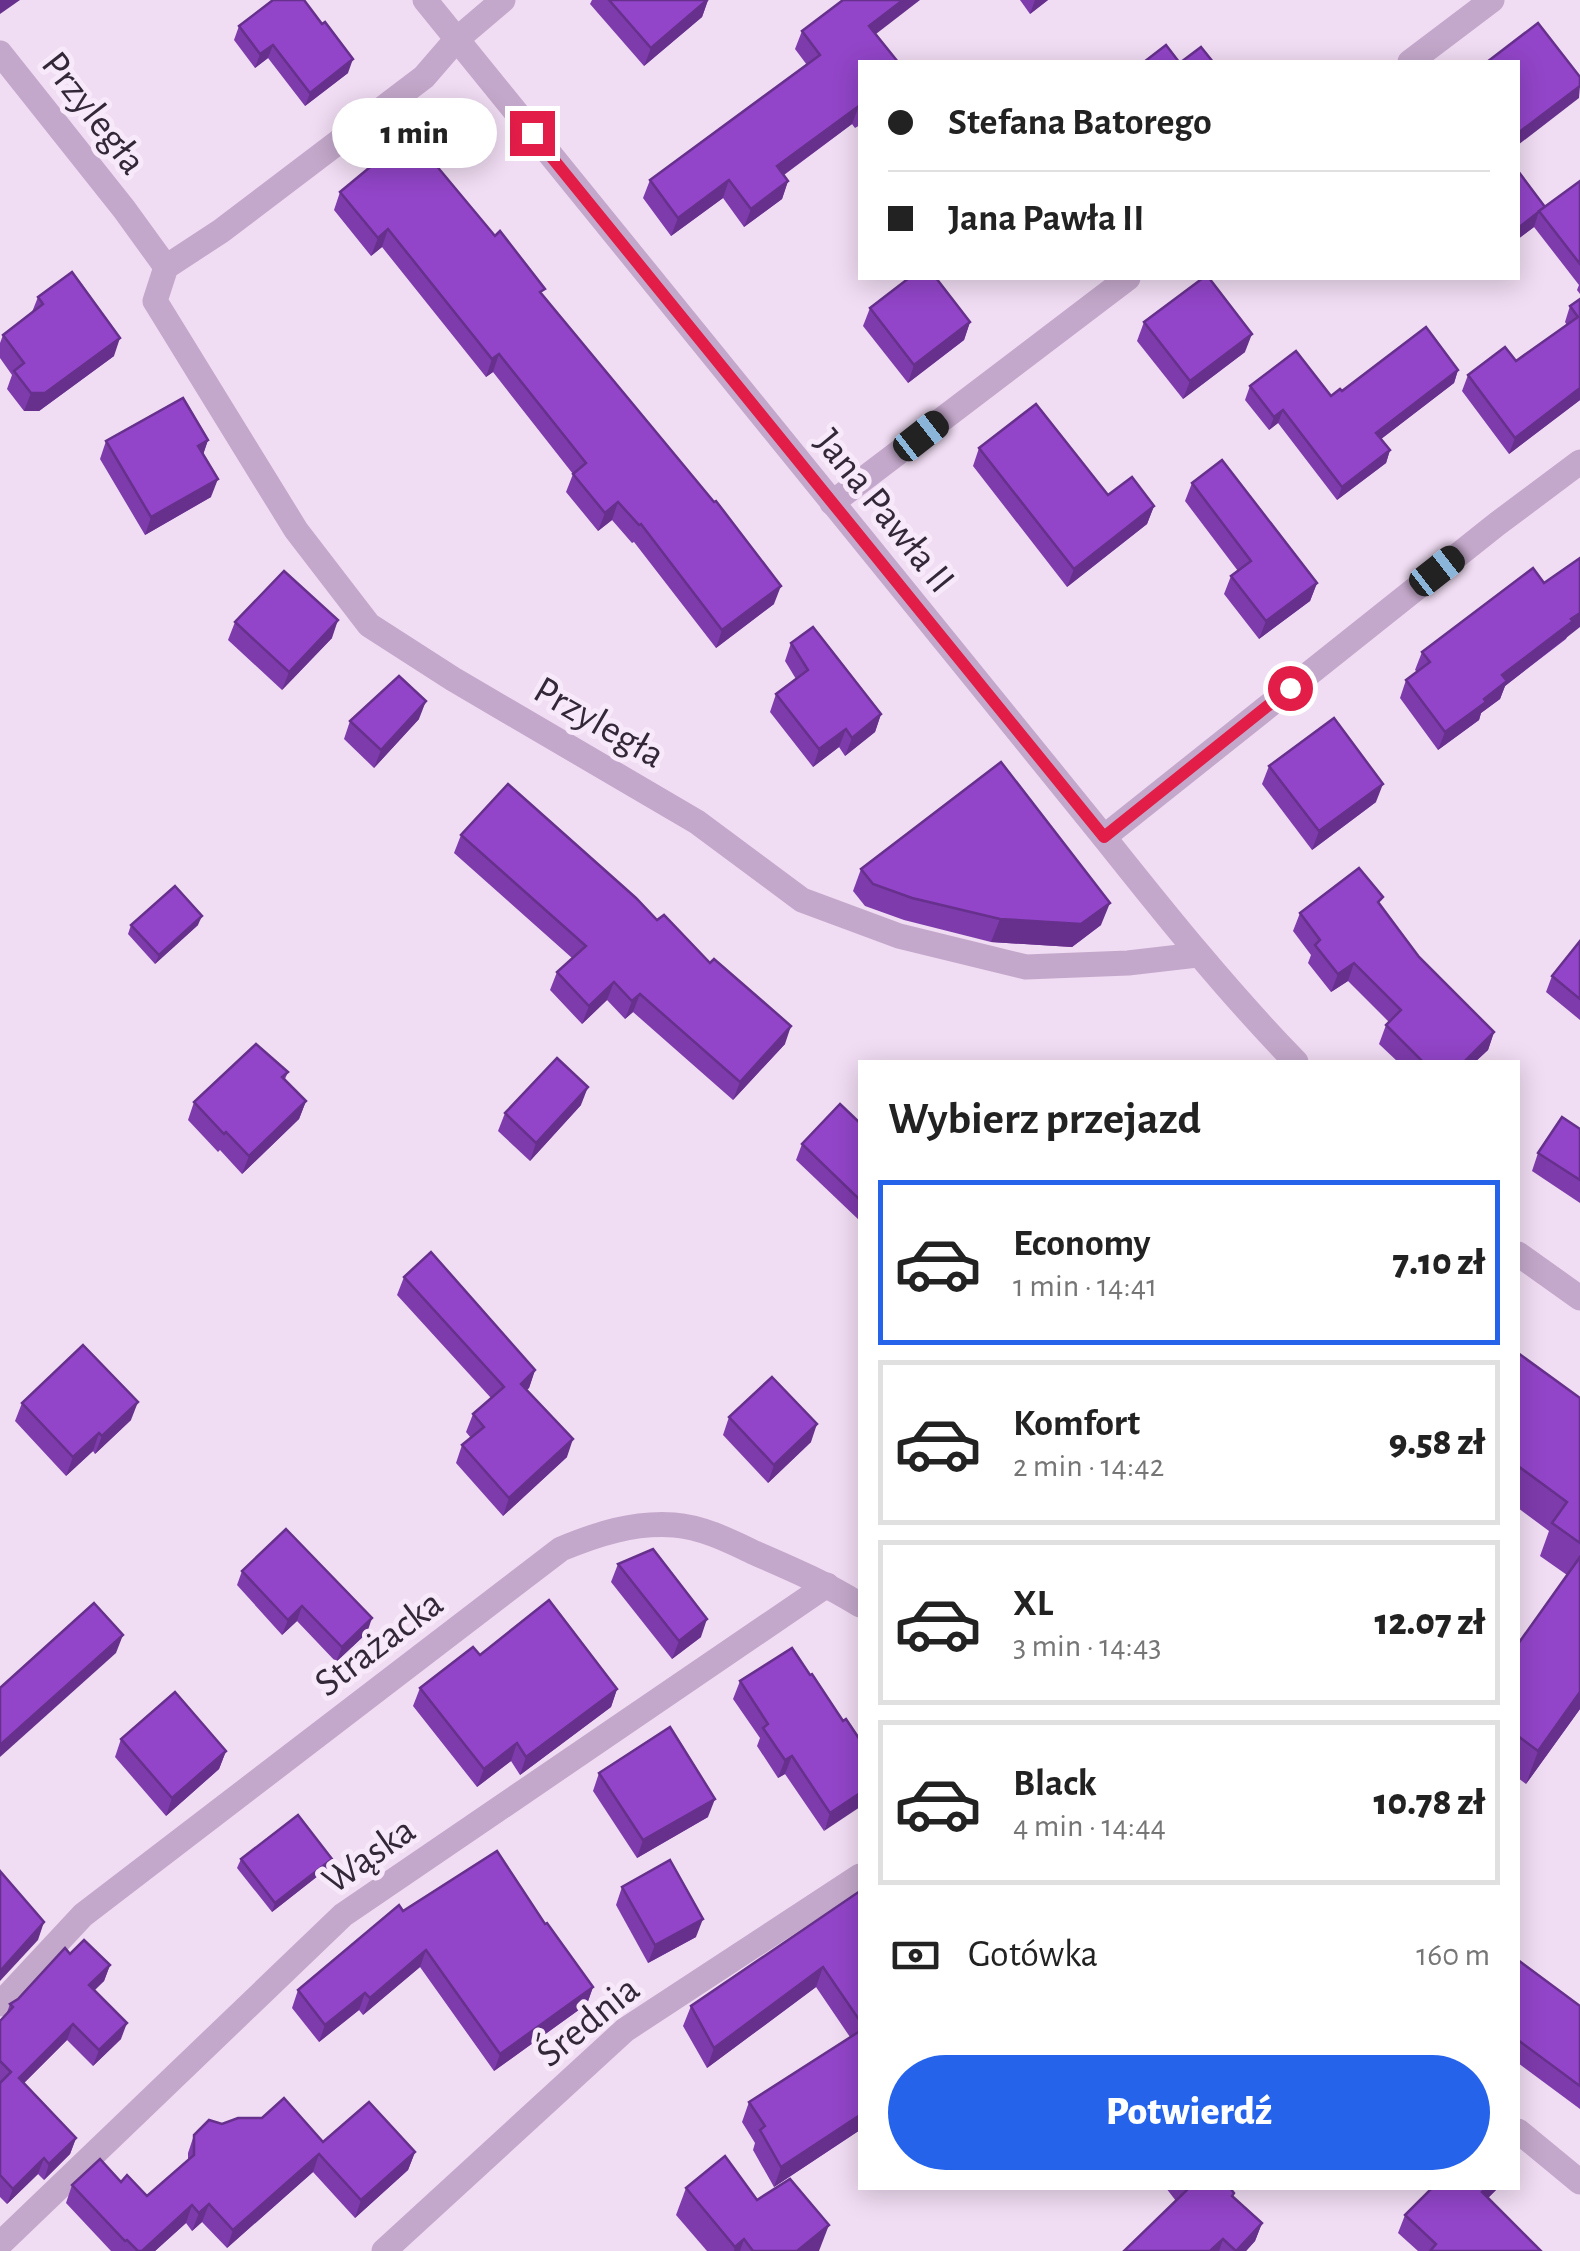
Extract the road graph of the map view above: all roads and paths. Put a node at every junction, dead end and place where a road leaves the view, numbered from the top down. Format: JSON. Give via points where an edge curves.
{"nodes":[{"id":1,"x":424,"y":0,"type":"edge"},
{"id":2,"x":502,"y":0,"type":"edge"},
{"id":3,"x":1492,"y":0,"type":"edge"},
{"id":4,"x":456,"y":40,"type":"junction"},
{"id":5,"x":0,"y":53,"type":"edge"},
{"id":6,"x":1413,"y":60,"type":"edge"},
{"id":7,"x":166,"y":267,"type":"junction"},
{"id":8,"x":1125,"y":280,"type":"edge"},
{"id":9,"x":1580,"y":462,"type":"edge"},
{"id":10,"x":832,"y":503,"type":"junction"},
{"id":11,"x":1104,"y":837,"type":"junction"},
{"id":12,"x":1198,"y":955,"type":"junction"},
{"id":13,"x":1294,"y":1060,"type":"edge"},
{"id":14,"x":1520,"y":1255,"type":"edge"},
{"id":15,"x":1580,"y":1298,"type":"edge"},
{"id":16,"x":828,"y":1585,"type":"junction"},
{"id":17,"x":858,"y":1605,"type":"edge"},
{"id":18,"x":858,"y":1877,"type":"edge"},
{"id":19,"x":0,"y":2004,"type":"edge"},
{"id":20,"x":1520,"y":2132,"type":"edge"},
{"id":21,"x":1580,"y":2182,"type":"edge"},
{"id":22,"x":0,"y":2244,"type":"edge"},
{"id":23,"x":384,"y":2251,"type":"edge"}],
"edges":[{"from":1,"to":4,"type":"street","name":"Jana Pawła II"},
{"from":2,"to":4,"type":"street"},
{"from":3,"to":6,"type":"street"},
{"from":4,"to":7,"type":"street","via":[[424,78]]},
{"from":4,"to":10,"type":"street","name":"Jana Pawła II"},
{"from":5,"to":7,"type":"street","name":"Przyległa"},
{"from":7,"to":12,"type":"street","name":"Przyległa","via":[[155,301],[296,530],[369,625],[697,822],[802,900],[899,936],[1026,967]]},
{"from":8,"to":10,"type":"street"},
{"from":9,"to":11,"type":"street"},
{"from":10,"to":11,"type":"street","name":"Jana Pawła II"},
{"from":11,"to":12,"type":"street","name":"Jana Pawła II"},
{"from":12,"to":13,"type":"street","name":"Jana Pawła II"},
{"from":14,"to":15,"type":"street"},
{"from":16,"to":17,"type":"street","name":"Strażacka"},
{"from":16,"to":19,"type":"street","name":"Strażacka","via":[[718,1536],[676,1525],[633,1526],[561,1549],[83,1914]]},
{"from":16,"to":22,"type":"street","name":"Wąska","via":[[343,1915]]},
{"from":18,"to":23,"type":"street","name":"Średnia","via":[[625,2030]]},
{"from":20,"to":21,"type":"street"}]}
